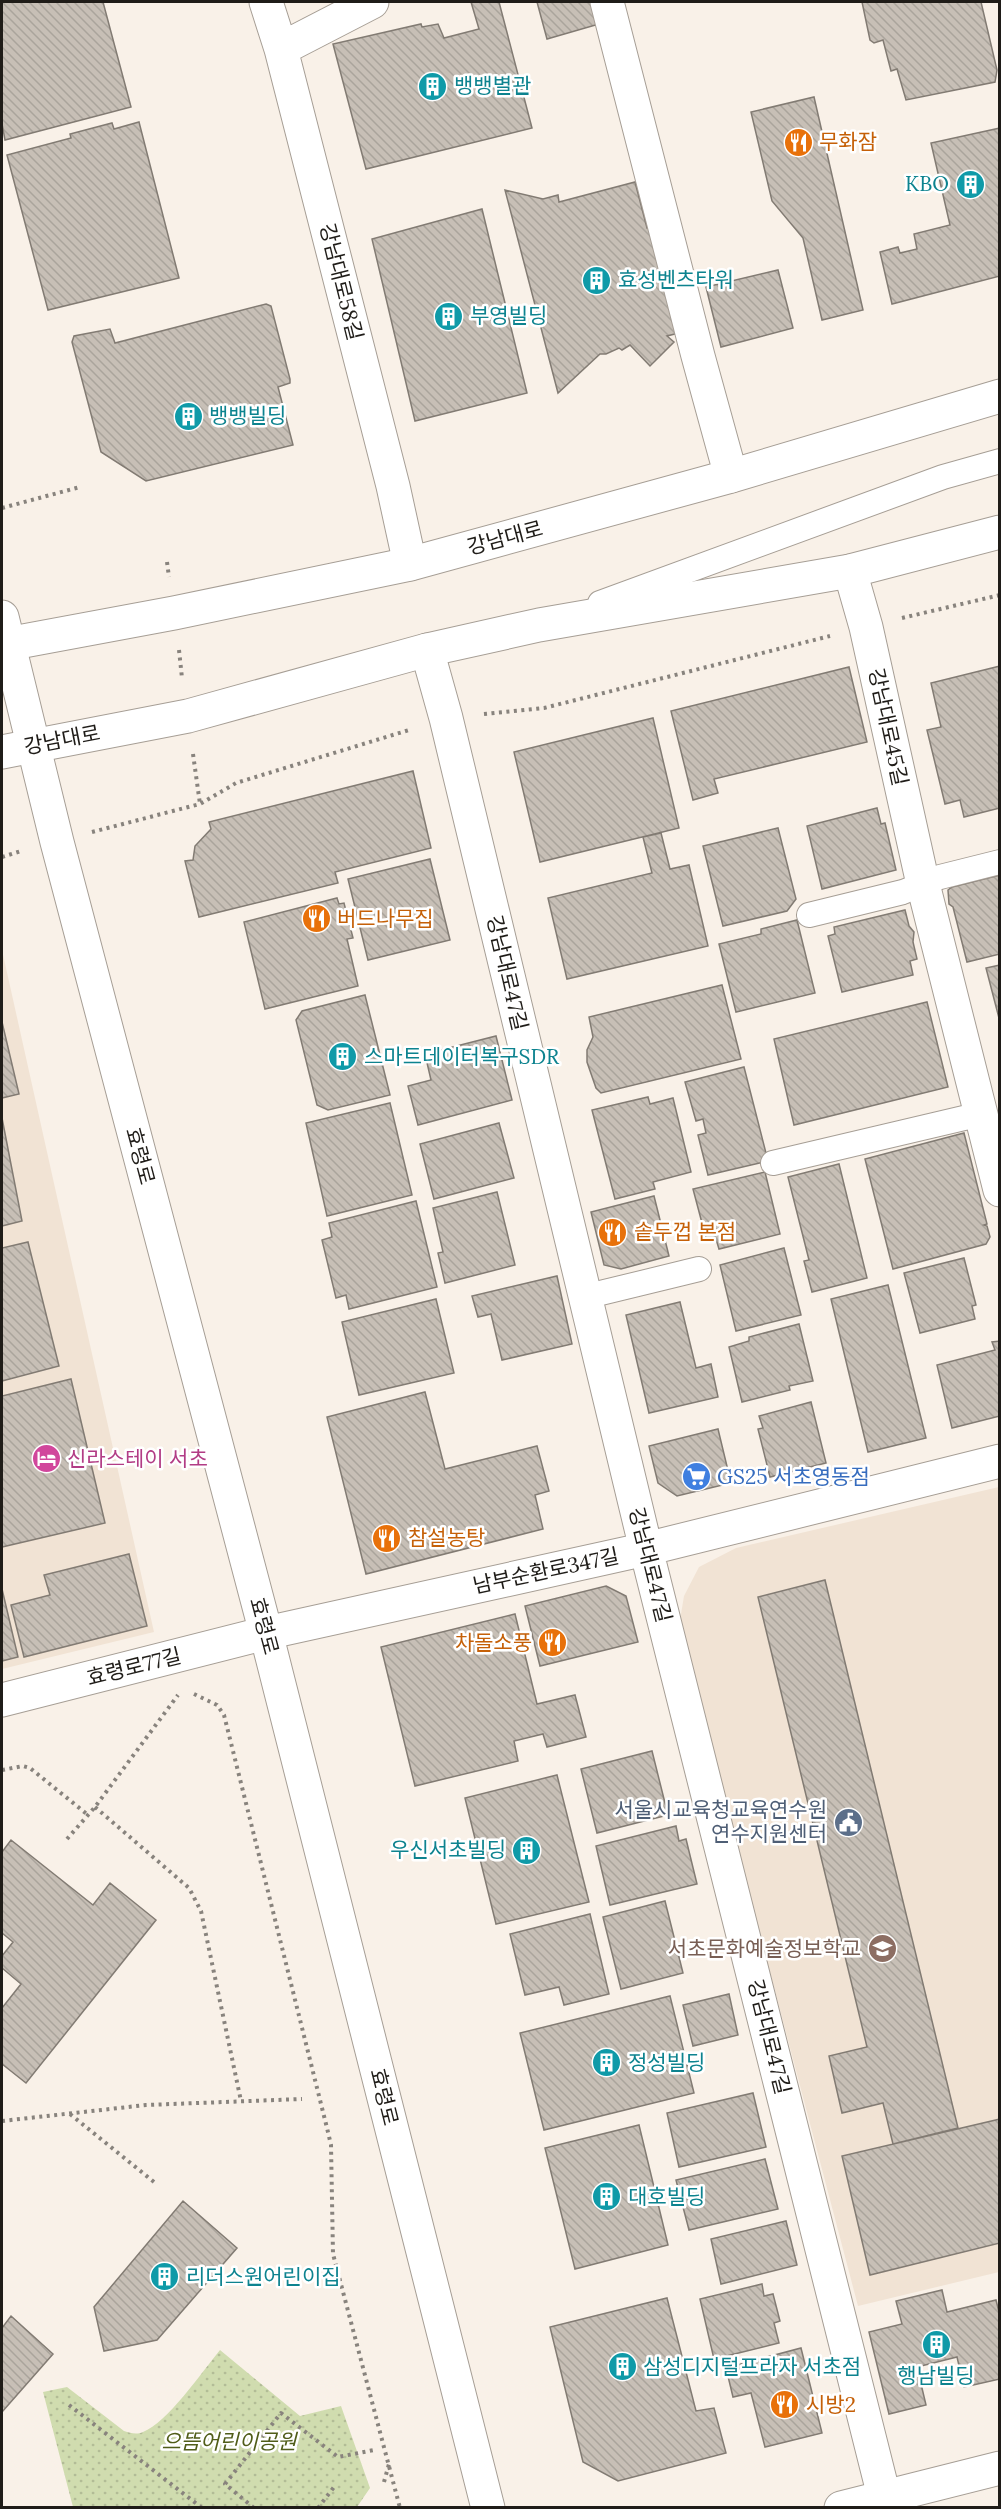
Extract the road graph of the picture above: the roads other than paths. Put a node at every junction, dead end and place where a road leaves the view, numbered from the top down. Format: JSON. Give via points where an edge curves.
{"nodes":[{"id":1,"x":266,"y":2,"type":"edge"},
{"id":2,"x":372,"y":2,"type":"edge"},
{"id":3,"x":607,"y":2,"type":"edge"},
{"id":4,"x":281,"y":49,"type":"junction"},
{"id":5,"x":999,"y":396,"type":"edge"},
{"id":6,"x":999,"y":461,"type":"edge"},
{"id":7,"x":731,"y":476,"type":"junction"},
{"id":8,"x":999,"y":532,"type":"edge"},
{"id":9,"x":410,"y":564,"type":"junction"},
{"id":10,"x":850,"y":571,"type":"junction"},
{"id":11,"x":539,"y":625,"type":"junction"},
{"id":12,"x":4,"y":635,"type":"edge"},
{"id":13,"x":427,"y":650,"type":"junction"},
{"id":14,"x":34,"y":745,"type":"junction"},
{"id":15,"x":2,"y":752,"type":"edge"},
{"id":16,"x":999,"y":862,"type":"edge"},
{"id":17,"x":922,"y":884,"type":"junction"},
{"id":18,"x":809,"y":915,"type":"dead end"},
{"id":19,"x":981,"y":1114,"type":"junction"},
{"id":20,"x":773,"y":1163,"type":"dead end"},
{"id":21,"x":998,"y":1178,"type":"edge"},
{"id":22,"x":699,"y":1269,"type":"dead end"},
{"id":23,"x":584,"y":1297,"type":"junction"},
{"id":24,"x":999,"y":1461,"type":"edge"},
{"id":25,"x":646,"y":1549,"type":"junction"},
{"id":26,"x":266,"y":1633,"type":"junction"},
{"id":27,"x":2,"y":1700,"type":"edge"},
{"id":28,"x":999,"y":2468,"type":"edge"},
{"id":29,"x":886,"y":2502,"type":"edge"},
{"id":30,"x":488,"y":2508,"type":"edge"},
{"id":31,"x":841,"y":2508,"type":"edge"}],
"edges":[{"from":1,"to":4,"type":"street","name":"강남대로58길"},
{"from":2,"to":4,"type":"street"},
{"from":3,"to":7,"type":"street"},
{"from":4,"to":9,"type":"street","name":"강남대로58길"},
{"from":5,"to":7,"type":"street","name":"강남대로"},
{"from":6,"to":11,"type":"lane","via":[[943,477]]},
{"from":7,"to":9,"type":"street","name":"강남대로"},
{"from":8,"to":10,"type":"street","name":"강남대로"},
{"from":9,"to":12,"type":"street","name":"강남대로","via":[[174,613]]},
{"from":10,"to":11,"type":"street","name":"강남대로"},
{"from":10,"to":17,"type":"street","name":"강남대로45길","via":[[866,627]]},
{"from":11,"to":13,"type":"street","name":"강남대로"},
{"from":12,"to":14,"type":"street","name":"효령로"},
{"from":13,"to":14,"type":"street","name":"강남대로","via":[[188,716]]},
{"from":13,"to":23,"type":"street","name":"강남대로47길"},
{"from":14,"to":15,"type":"street","name":"강남대로"},
{"from":14,"to":26,"type":"street","name":"효령로"},
{"from":16,"to":17,"type":"lane"},
{"from":17,"to":18,"type":"lane"},
{"from":17,"to":19,"type":"street","name":"강남대로45길"},
{"from":19,"to":20,"type":"lane"},
{"from":19,"to":21,"type":"street","name":"강남대로45길"},
{"from":22,"to":23,"type":"lane"},
{"from":23,"to":25,"type":"street","name":"강남대로47길"},
{"from":24,"to":25,"type":"street","name":"남부순환로347길"},
{"from":25,"to":26,"type":"street","name":"남부순환로347길"},
{"from":25,"to":29,"type":"street","name":"강남대로47길"},
{"from":26,"to":27,"type":"street","name":"효령로77길"},
{"from":26,"to":30,"type":"street","name":"효령로"},
{"from":28,"to":29,"type":"street"},
{"from":29,"to":31,"type":"street"}]}
